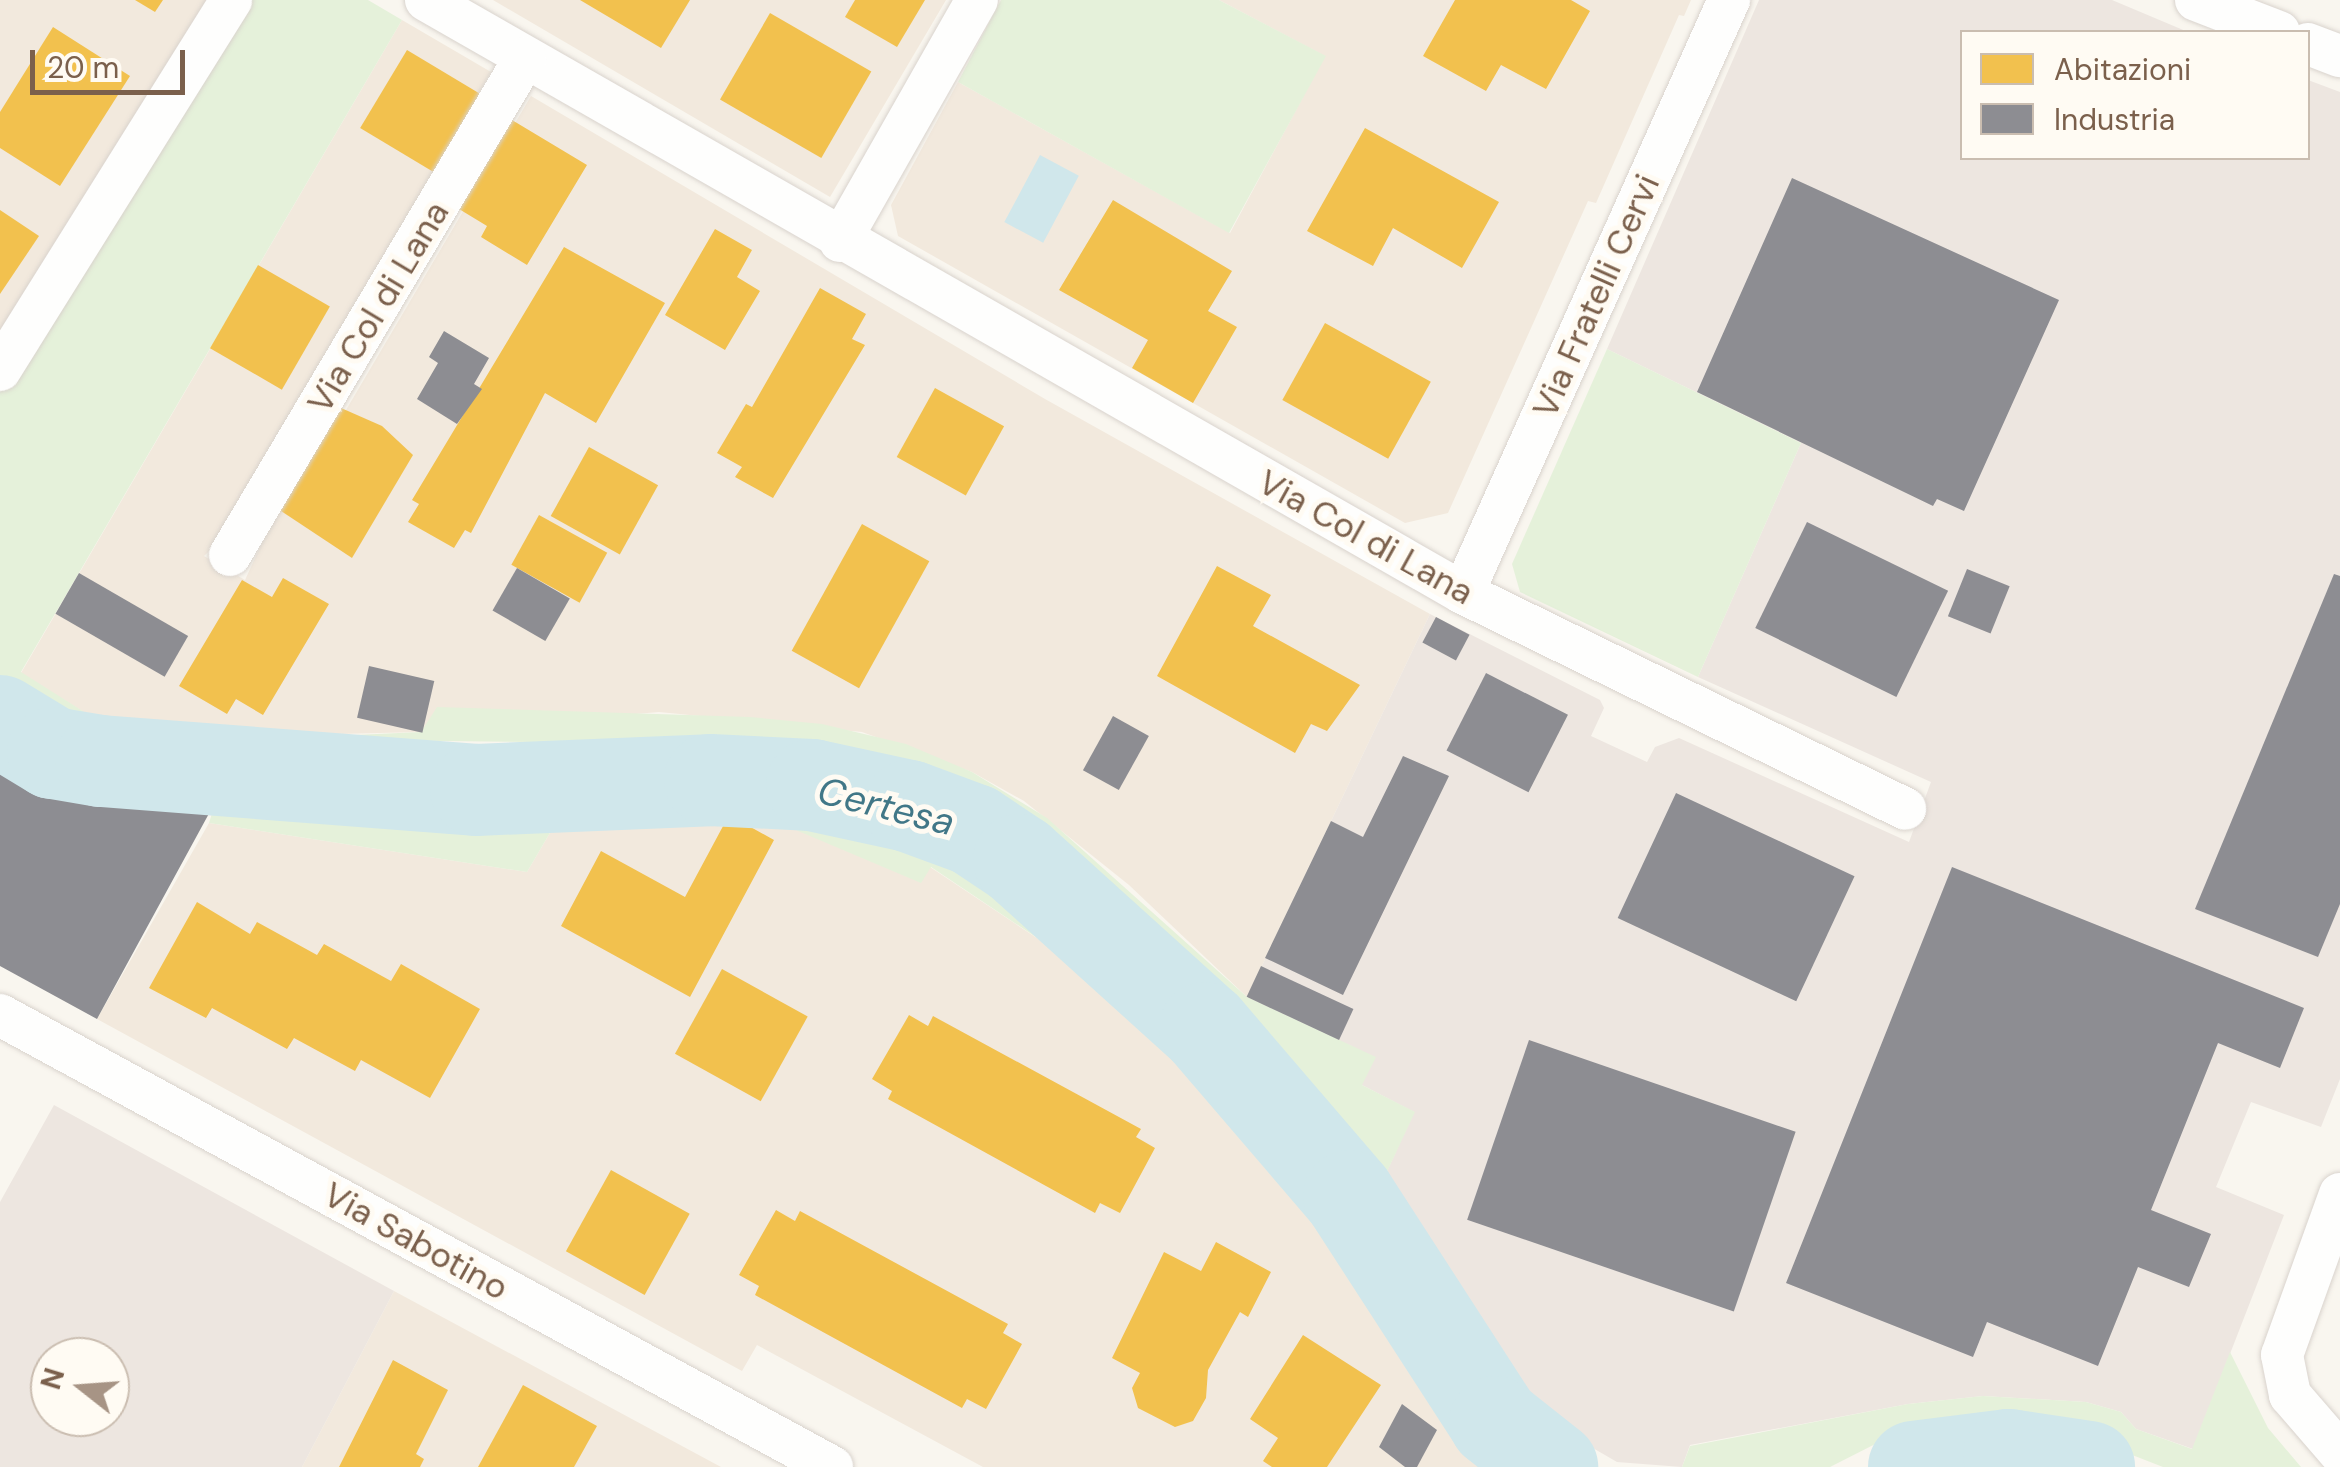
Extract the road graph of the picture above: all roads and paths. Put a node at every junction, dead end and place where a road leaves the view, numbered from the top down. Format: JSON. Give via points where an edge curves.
{"nodes":[{"id":1,"x":231,"y":0,"type":"edge"},
{"id":2,"x":426,"y":0,"type":"edge"},
{"id":3,"x":978,"y":0,"type":"edge"},
{"id":4,"x":1729,"y":0,"type":"edge"},
{"id":5,"x":2196,"y":0,"type":"edge"},
{"id":6,"x":2274,"y":30,"type":"edge"},
{"id":7,"x":2310,"y":45,"type":"edge"},
{"id":8,"x":2340,"y":56,"type":"edge"},
{"id":9,"x":526,"y":58,"type":"junction"},
{"id":10,"x":840,"y":241,"type":"junction"},
{"id":11,"x":0,"y":370,"type":"edge"},
{"id":12,"x":230,"y":555,"type":"dead end"},
{"id":13,"x":1464,"y":592,"type":"junction"},
{"id":14,"x":1905,"y":808,"type":"dead end"},
{"id":15,"x":0,"y":1015,"type":"edge"},
{"id":16,"x":2340,"y":1194,"type":"edge"},
{"id":17,"x":2340,"y":1453,"type":"edge"},
{"id":18,"x":832,"y":1467,"type":"edge"}],
"edges":[{"from":1,"to":11,"type":"street"},
{"from":2,"to":9,"type":"street","name":"Via Col di Lana"},
{"from":3,"to":10,"type":"street"},
{"from":4,"to":13,"type":"street","name":"Via Fratelli Cervi"},
{"from":5,"to":6,"type":"street"},
{"from":7,"to":8,"type":"street"},
{"from":9,"to":10,"type":"street","name":"Via Col di Lana"},
{"from":9,"to":12,"type":"street","name":"Via Col di Lana"},
{"from":10,"to":13,"type":"street","name":"Via Col di Lana"},
{"from":13,"to":14,"type":"street","name":"Via Col di Lana"},
{"from":15,"to":18,"type":"street","name":"Via Sabotino"},
{"from":16,"to":17,"type":"street","via":[[2282,1356],[2290,1395]]}]}
